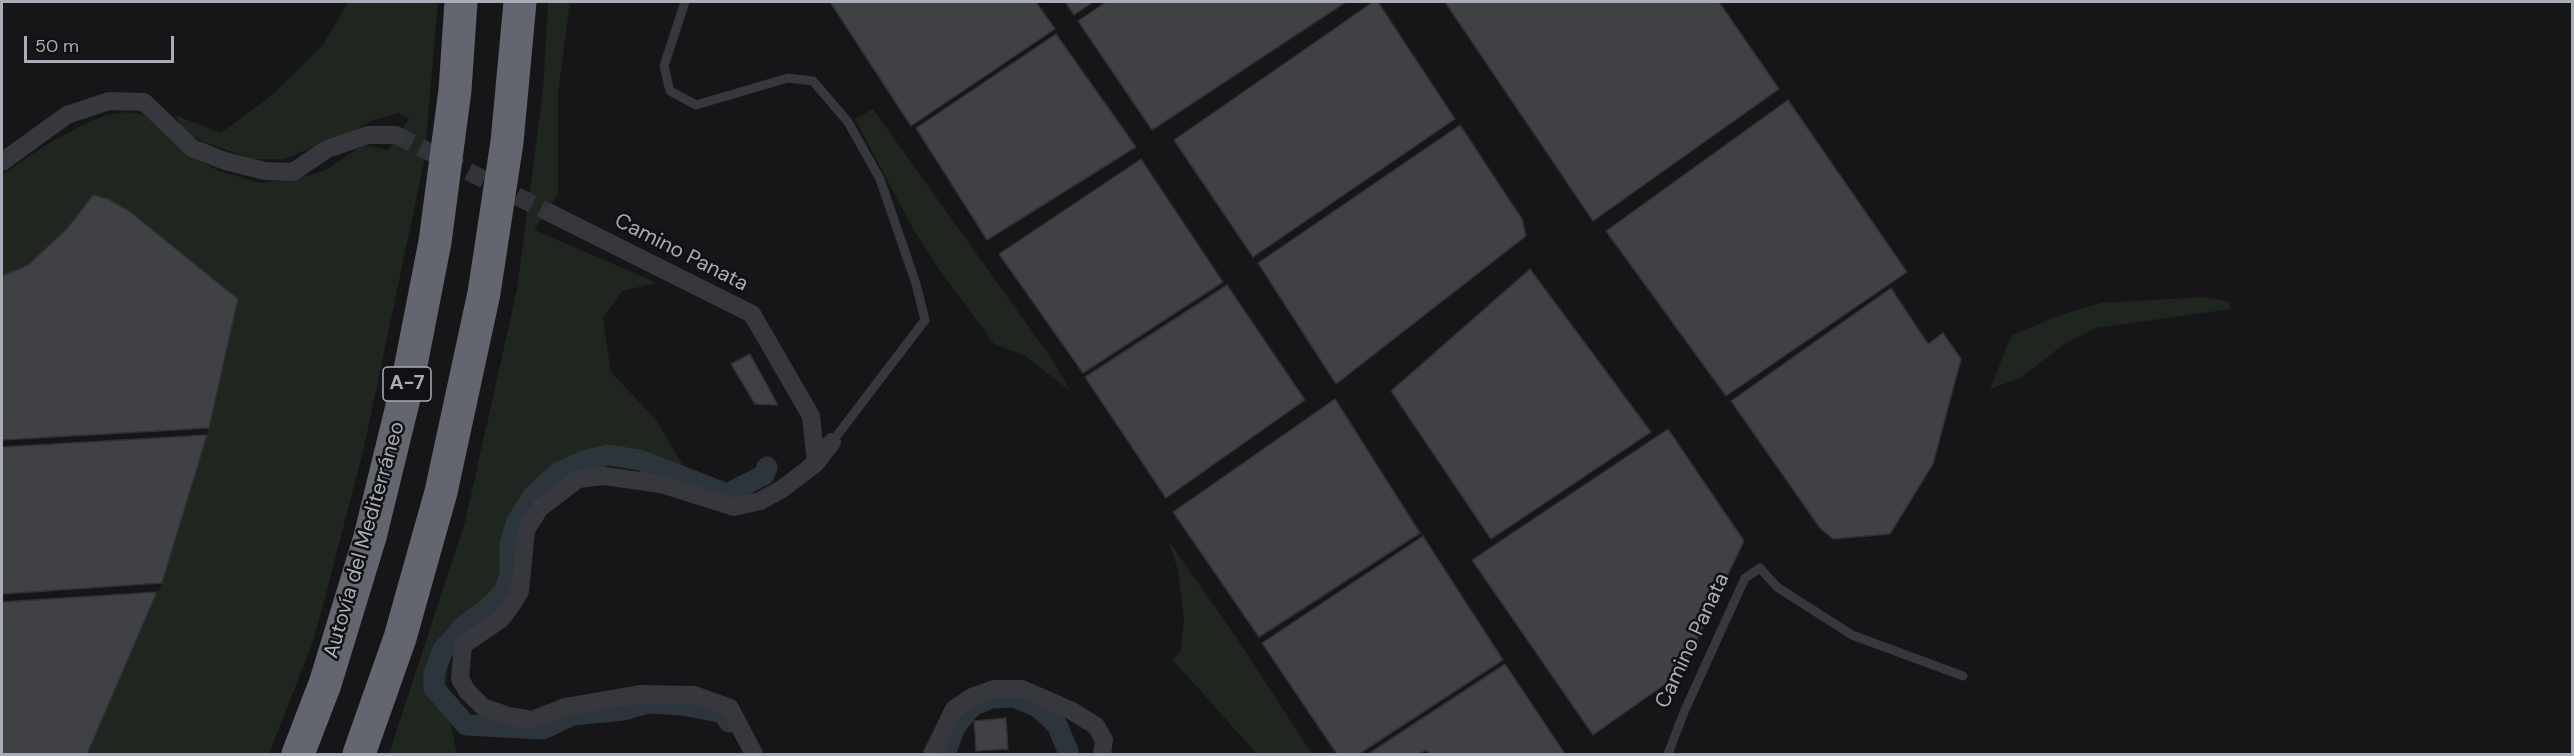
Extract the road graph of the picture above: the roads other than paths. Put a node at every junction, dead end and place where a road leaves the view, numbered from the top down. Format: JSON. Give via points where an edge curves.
{"nodes":[{"id":1,"x":461,"y":2,"type":"edge"},
{"id":2,"x":520,"y":2,"type":"edge"},
{"id":3,"x":685,"y":2,"type":"edge"},
{"id":4,"x":396,"y":135,"type":"tunnel mouth"},
{"id":5,"x":2,"y":162,"type":"edge"},
{"id":6,"x":552,"y":214,"type":"tunnel mouth"},
{"id":7,"x":832,"y":442,"type":"joint"},
{"id":8,"x":816,"y":463,"type":"junction"},
{"id":9,"x":1964,"y":676,"type":"dead end"},
{"id":10,"x":298,"y":754,"type":"edge"},
{"id":11,"x":359,"y":754,"type":"edge"},
{"id":12,"x":754,"y":754,"type":"edge"},
{"id":13,"x":932,"y":754,"type":"edge"},
{"id":14,"x":1102,"y":754,"type":"edge"},
{"id":15,"x":1668,"y":754,"type":"edge"}],
"edges":[{"from":1,"to":10,"type":"highway","name":"Autovía del Mediterráneo","number":"A-7","via":[[455,90],[436,231],[406,390],[370,537]]},
{"from":2,"to":11,"type":"highway","number":"A-7","via":[[507,142],[484,293],[441,492],[400,638]]},
{"from":3,"to":7,"type":"lane","via":[[664,66],[670,91],[696,105],[788,78],[813,81],[848,122],[880,179],[916,284],[925,320]]},
{"from":4,"to":5,"type":"street","via":[[368,135],[327,149],[293,172],[265,171],[192,148],[144,102],[109,100],[67,115]]},
{"from":6,"to":8,"type":"street","name":"Camino Panata","via":[[752,314],[811,416]]},
{"from":7,"to":8,"type":"street"},
{"from":8,"to":12,"type":"street","via":[[760,501],[734,507],[661,484],[604,476],[578,480],[540,508],[526,530],[520,591],[511,606],[501,619],[463,645],[460,679],[467,692],[491,710],[532,720],[565,707],[640,694],[694,695],[730,708]]},
{"from":9,"to":15,"type":"lane","name":"Camino Panata","via":[[1852,634],[1777,587],[1760,568],[1745,578]]},
{"from":13,"to":14,"type":"street","via":[[954,709],[972,696],[994,688],[1022,689],[1072,711],[1096,726],[1104,740]]}]}
